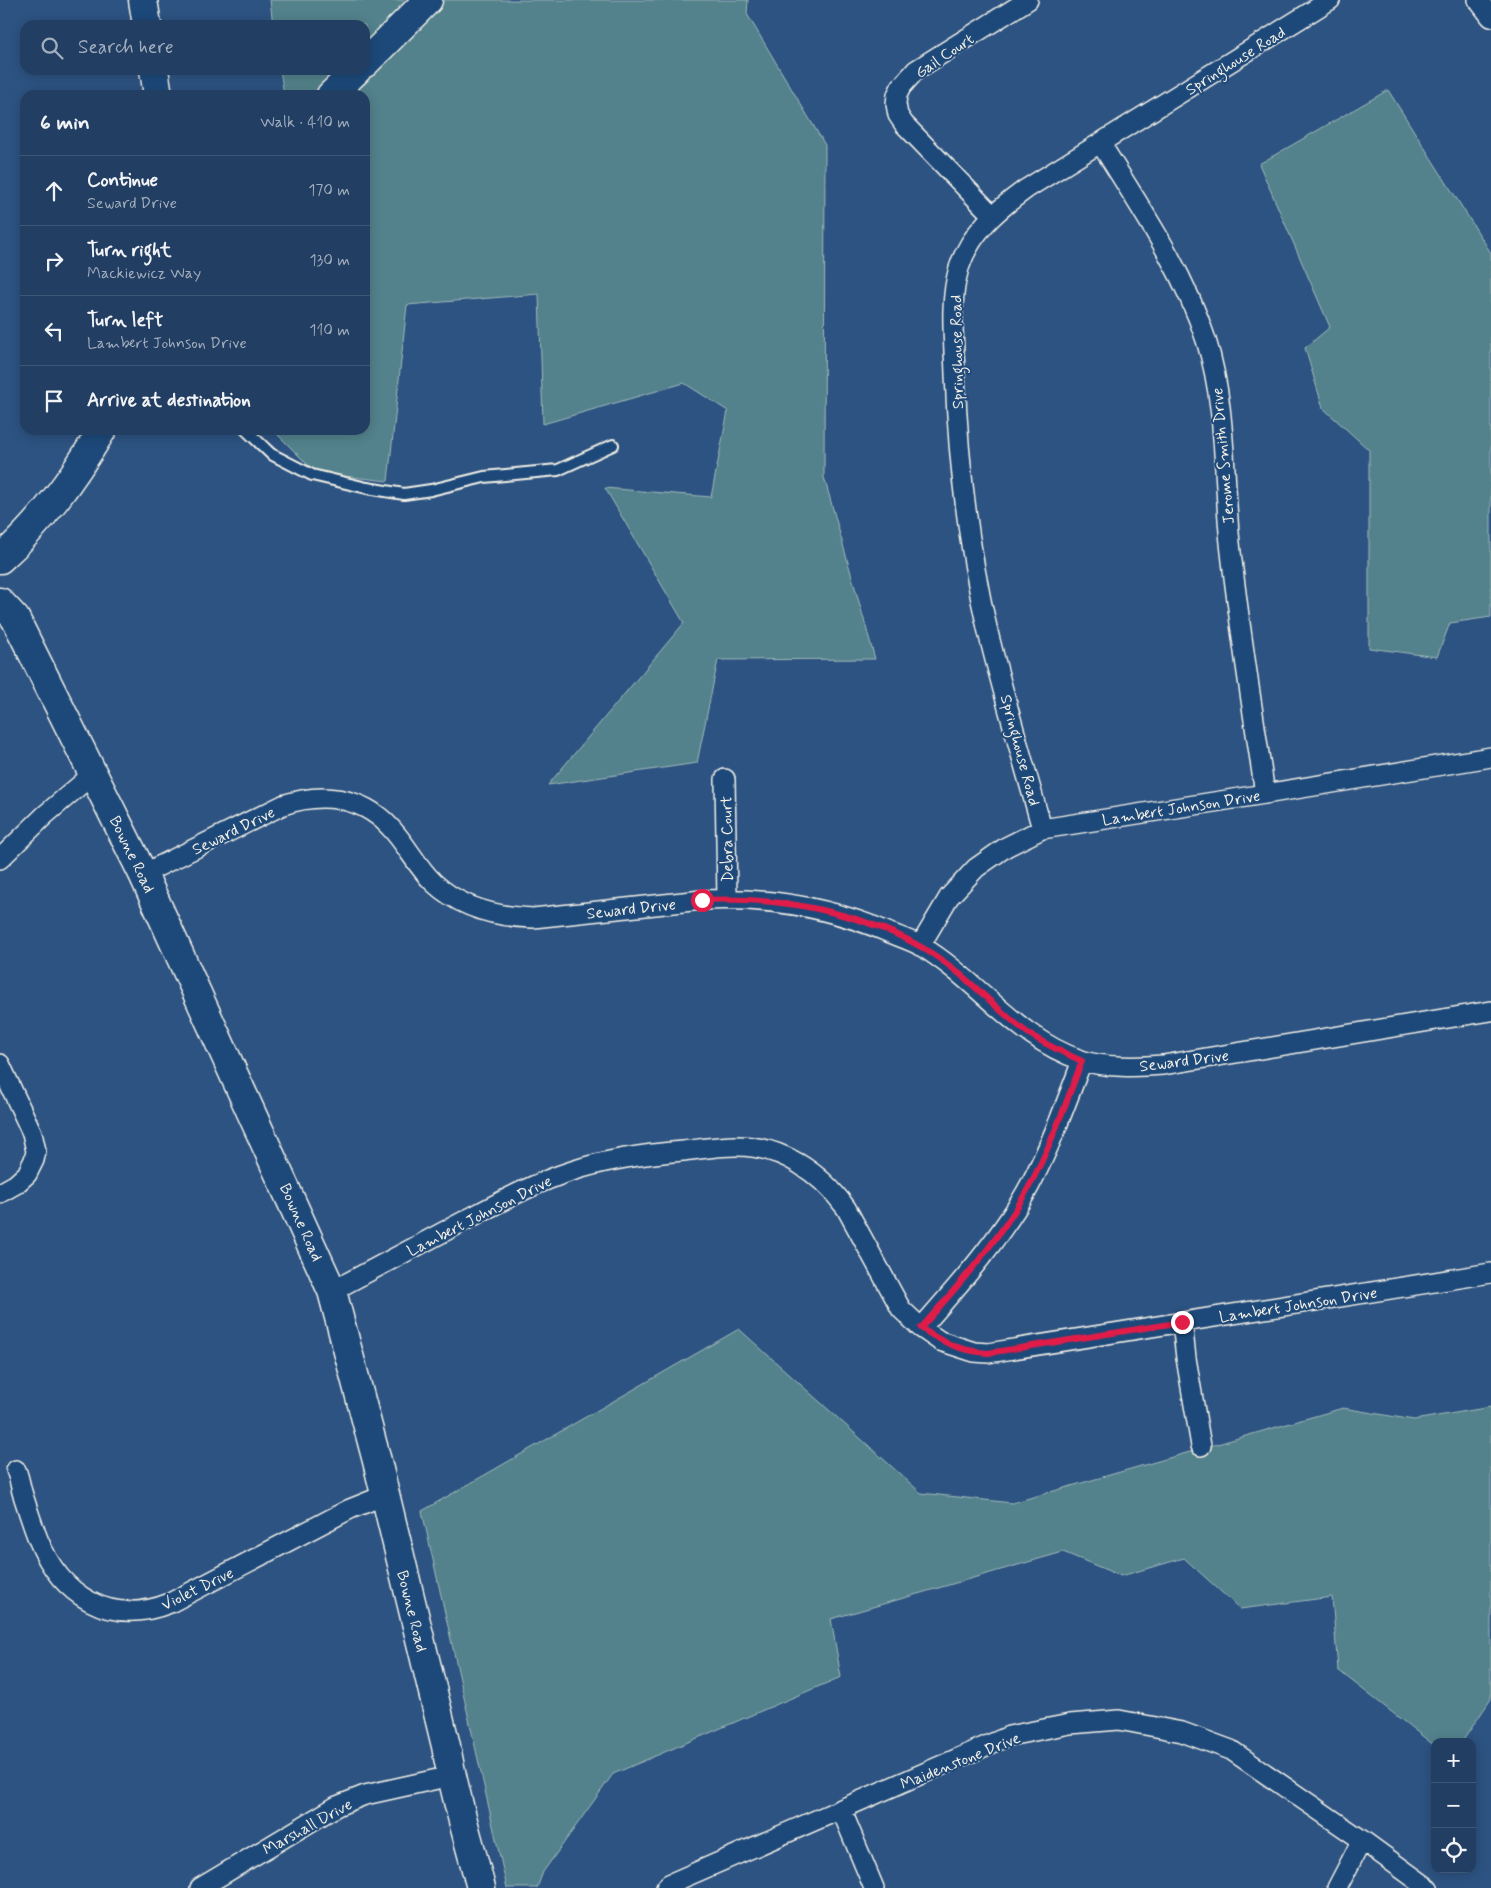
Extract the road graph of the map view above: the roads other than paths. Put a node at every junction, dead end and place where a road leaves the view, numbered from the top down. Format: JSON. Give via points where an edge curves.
{"nodes":[{"id":1,"x":143,"y":0,"type":"edge"},
{"id":2,"x":428,"y":0,"type":"edge"},
{"id":3,"x":1028,"y":0,"type":"edge"},
{"id":4,"x":1330,"y":0,"type":"edge"},
{"id":5,"x":1478,"y":0,"type":"edge"},
{"id":6,"x":1491,"y":17,"type":"edge"},
{"id":7,"x":146,"y":20,"type":"edge"},
{"id":8,"x":370,"y":58,"type":"edge"},
{"id":9,"x":155,"y":75,"type":"edge"},
{"id":10,"x":352,"y":75,"type":"edge"},
{"id":11,"x":157,"y":90,"type":"edge"},
{"id":12,"x":336,"y":90,"type":"edge"},
{"id":13,"x":1101,"y":144,"type":"junction"},
{"id":14,"x":992,"y":215,"type":"junction"},
{"id":15,"x":99,"y":435,"type":"edge"},
{"id":16,"x":251,"y":435,"type":"edge"},
{"id":17,"x":613,"y":445,"type":"dead end"},
{"id":18,"x":0,"y":559,"type":"edge"},
{"id":19,"x":0,"y":602,"type":"edge"},
{"id":20,"x":1491,"y":757,"type":"edge"},
{"id":21,"x":93,"y":774,"type":"junction"},
{"id":22,"x":725,"y":779,"type":"dead end"},
{"id":23,"x":1265,"y":794,"type":"junction"},
{"id":24,"x":1042,"y":829,"type":"junction"},
{"id":25,"x":0,"y":859,"type":"edge"},
{"id":26,"x":143,"y":874,"type":"junction"},
{"id":27,"x":727,"y":898,"type":"junction"},
{"id":28,"x":920,"y":946,"type":"junction"},
{"id":29,"x":1491,"y":1011,"type":"edge"},
{"id":30,"x":1082,"y":1061,"type":"junction"},
{"id":31,"x":0,"y":1064,"type":"edge"},
{"id":32,"x":0,"y":1193,"type":"edge"},
{"id":33,"x":1491,"y":1273,"type":"edge"},
{"id":34,"x":332,"y":1291,"type":"junction"},
{"id":35,"x":1182,"y":1322,"type":"junction"},
{"id":36,"x":921,"y":1328,"type":"junction"},
{"id":37,"x":1200,"y":1446,"type":"dead end"},
{"id":38,"x":16,"y":1470,"type":"dead end"},
{"id":39,"x":385,"y":1495,"type":"junction"},
{"id":40,"x":451,"y":1776,"type":"junction"},
{"id":41,"x":841,"y":1809,"type":"junction"},
{"id":42,"x":1362,"y":1840,"type":"junction"},
{"id":43,"x":200,"y":1888,"type":"edge"},
{"id":44,"x":481,"y":1888,"type":"edge"},
{"id":45,"x":666,"y":1888,"type":"edge"},
{"id":46,"x":874,"y":1888,"type":"edge"},
{"id":47,"x":1337,"y":1888,"type":"edge"},
{"id":48,"x":1428,"y":1888,"type":"edge"}],
"edges":[{"from":1,"to":7,"type":"street"},
{"from":2,"to":8,"type":"street"},
{"from":3,"to":14,"type":"street","name":"Gail Court","via":[[916,70],[897,95],[898,114],[904,124]]},
{"from":4,"to":13,"type":"street","name":"Springhouse Road"},
{"from":5,"to":6,"type":"street"},
{"from":9,"to":11,"type":"street"},
{"from":10,"to":12,"type":"street"},
{"from":13,"to":14,"type":"street","name":"Springhouse Road","via":[[1026,189]]},
{"from":13,"to":23,"type":"street","name":"Jerome Smith Drive","via":[[1172,260],[1207,342],[1220,410],[1230,541]]},
{"from":14,"to":24,"type":"street","name":"Springhouse Road","via":[[968,247],[959,269],[954,296],[961,462],[973,558],[988,632]]},
{"from":15,"to":18,"type":"street","via":[[53,504]]},
{"from":16,"to":17,"type":"lane","via":[[271,454],[312,475],[404,494],[484,477],[558,470]]},
{"from":19,"to":21,"type":"street","name":"Bowne Road","via":[[15,618]]},
{"from":20,"to":23,"type":"street","name":"Lambert Johnson Drive"},
{"from":21,"to":25,"type":"street"},
{"from":21,"to":26,"type":"street","name":"Bowne Road"},
{"from":22,"to":27,"type":"street","name":"Debra Court"},
{"from":23,"to":24,"type":"street","name":"Lambert Johnson Drive"},
{"from":24,"to":28,"type":"street","name":"Lambert Johnson Drive","via":[[1006,847],[976,868],[949,897]]},
{"from":26,"to":27,"type":"street","name":"Seward Drive","via":[[283,805],[326,797],[351,802],[374,813],[390,826],[433,882],[459,901],[485,912],[533,918]]},
{"from":26,"to":34,"type":"street","name":"Bowne Road"},
{"from":27,"to":28,"type":"street","name":"Seward Drive","via":[[769,900],[826,910],[870,924]]},
{"from":28,"to":30,"type":"street","name":"Seward Drive","via":[[947,964],[1030,1034]]},
{"from":29,"to":30,"type":"street","name":"Seward Drive","via":[[1163,1065],[1124,1066]]},
{"from":30,"to":36,"type":"street","via":[[1029,1186],[998,1234]]},
{"from":31,"to":32,"type":"street","via":[[32,1133],[36,1151],[27,1174]]},
{"from":33,"to":35,"type":"street","name":"Lambert Johnson Drive"},
{"from":34,"to":36,"type":"street","name":"Lambert Johnson Drive","via":[[514,1195],[570,1171],[606,1160],[738,1146],[765,1150],[794,1160],[816,1174],[846,1208],[901,1309]]},
{"from":34,"to":39,"type":"street","name":"Bowne Road"},
{"from":35,"to":36,"type":"street","name":"Lambert Johnson Drive","via":[[988,1353],[940,1341]]},
{"from":35,"to":37,"type":"street"},
{"from":38,"to":39,"type":"street","name":"Violet Drive","via":[[38,1539],[59,1577],[92,1602],[126,1612],[170,1603],[350,1509]]},
{"from":39,"to":40,"type":"street","name":"Bowne Road"},
{"from":40,"to":43,"type":"street","name":"Marshall Drive","via":[[365,1795],[337,1806]]},
{"from":40,"to":44,"type":"street","name":"Bowne Road"},
{"from":41,"to":42,"type":"street","name":"Maidenstone Drive","via":[[1009,1736],[1070,1724],[1119,1720],[1182,1732],[1231,1750]]},
{"from":41,"to":45,"type":"street","name":"Maidenstone Drive"},
{"from":41,"to":46,"type":"street"},
{"from":42,"to":47,"type":"street"},
{"from":42,"to":48,"type":"street","name":"Maidenstone Drive"}]}
